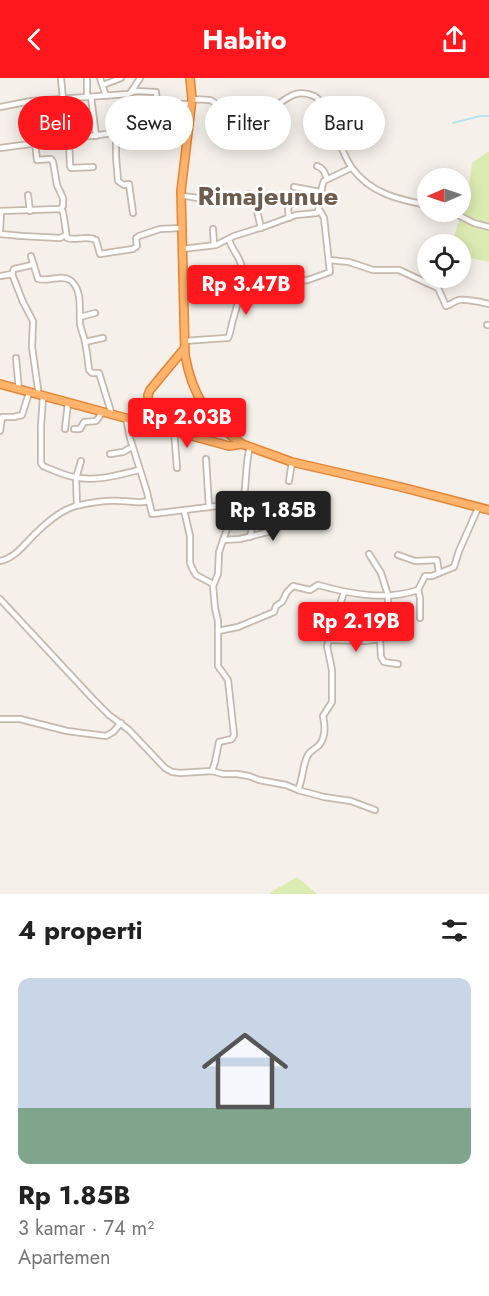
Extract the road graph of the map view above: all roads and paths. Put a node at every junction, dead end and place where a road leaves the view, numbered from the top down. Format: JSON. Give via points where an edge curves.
{"nodes":[{"id":1,"x":61,"y":78,"type":"edge"},
{"id":2,"x":87,"y":78,"type":"edge"},
{"id":3,"x":100,"y":78,"type":"edge"},
{"id":4,"x":121,"y":78,"type":"edge"},
{"id":5,"x":140,"y":78,"type":"edge"},
{"id":6,"x":190,"y":78,"type":"edge"},
{"id":7,"x":103,"y":85,"type":"junction"},
{"id":8,"x":131,"y":92,"type":"junction"},
{"id":9,"x":63,"y":96,"type":"edge"},
{"id":10,"x":89,"y":96,"type":"edge"},
{"id":11,"x":105,"y":96,"type":"junction"},
{"id":12,"x":157,"y":96,"type":"edge"},
{"id":13,"x":192,"y":96,"type":"edge"},
{"id":14,"x":93,"y":97,"type":"edge"},
{"id":15,"x":193,"y":101,"type":"edge"},
{"id":16,"x":18,"y":104,"type":"edge"},
{"id":17,"x":0,"y":106,"type":"edge"},
{"id":18,"x":93,"y":119,"type":"edge"},
{"id":19,"x":105,"y":135,"type":"edge"},
{"id":20,"x":93,"y":136,"type":"edge"},
{"id":21,"x":96,"y":136,"type":"junction"},
{"id":22,"x":18,"y":145,"type":"edge"},
{"id":23,"x":0,"y":148,"type":"edge"},
{"id":24,"x":36,"y":150,"type":"edge"},
{"id":25,"x":69,"y":150,"type":"edge"},
{"id":26,"x":116,"y":150,"type":"edge"},
{"id":27,"x":186,"y":150,"type":"edge"},
{"id":28,"x":317,"y":166,"type":"dead end"},
{"id":29,"x":93,"y":167,"type":"dead end"},
{"id":30,"x":351,"y":168,"type":"junction"},
{"id":31,"x":327,"y":179,"type":"junction"},
{"id":32,"x":294,"y":187,"type":"dead end"},
{"id":33,"x":320,"y":192,"type":"junction"},
{"id":34,"x":249,"y":194,"type":"dead end"},
{"id":35,"x":28,"y":195,"type":"dead end"},
{"id":36,"x":181,"y":196,"type":"junction"},
{"id":37,"x":216,"y":198,"type":"dead end"},
{"id":38,"x":291,"y":201,"type":"dead end"},
{"id":39,"x":417,"y":203,"type":"edge"},
{"id":40,"x":61,"y":209,"type":"junction"},
{"id":41,"x":319,"y":209,"type":"junction"},
{"id":42,"x":0,"y":211,"type":"edge"},
{"id":43,"x":30,"y":211,"type":"junction"},
{"id":44,"x":133,"y":213,"type":"dead end"},
{"id":45,"x":289,"y":218,"type":"junction"},
{"id":46,"x":471,"y":222,"type":"edge"},
{"id":47,"x":489,"y":227,"type":"edge"},
{"id":48,"x":181,"y":228,"type":"junction"},
{"id":49,"x":261,"y":228,"type":"junction"},
{"id":50,"x":213,"y":229,"type":"dead end"},
{"id":51,"x":0,"y":232,"type":"edge"},
{"id":52,"x":66,"y":235,"type":"junction"},
{"id":53,"x":229,"y":239,"type":"junction"},
{"id":54,"x":214,"y":245,"type":"junction"},
{"id":55,"x":182,"y":249,"type":"junction"},
{"id":56,"x":31,"y":256,"type":"dead end"},
{"id":57,"x":329,"y":260,"type":"junction"},
{"id":58,"x":32,"y":265,"type":"junction"},
{"id":59,"x":12,"y":274,"type":"junction"},
{"id":60,"x":0,"y":276,"type":"edge"},
{"id":61,"x":242,"y":286,"type":"junction"},
{"id":62,"x":489,"y":304,"type":"edge"},
{"id":63,"x":95,"y":313,"type":"dead end"},
{"id":64,"x":80,"y":317,"type":"junction"},
{"id":65,"x":103,"y":338,"type":"dead end"},
{"id":66,"x":85,"y":342,"type":"junction"},
{"id":67,"x":184,"y":345,"type":"junction"},
{"id":68,"x":16,"y":358,"type":"dead end"},
{"id":69,"x":0,"y":386,"type":"edge"},
{"id":70,"x":19,"y":390,"type":"junction"},
{"id":71,"x":29,"y":393,"type":"junction"},
{"id":72,"x":41,"y":396,"type":"junction"},
{"id":73,"x":68,"y":403,"type":"junction"},
{"id":74,"x":102,"y":413,"type":"junction"},
{"id":75,"x":112,"y":415,"type":"junction"},
{"id":76,"x":1,"y":416,"type":"edge"},
{"id":77,"x":126,"y":418,"type":"junction"},
{"id":78,"x":150,"y":425,"type":"junction"},
{"id":79,"x":65,"y":429,"type":"dead end"},
{"id":80,"x":74,"y":429,"type":"dead end"},
{"id":81,"x":0,"y":431,"type":"edge"},
{"id":82,"x":174,"y":431,"type":"junction"},
{"id":83,"x":246,"y":446,"type":"junction"},
{"id":84,"x":132,"y":447,"type":"junction"},
{"id":85,"x":110,"y":454,"type":"dead end"},
{"id":86,"x":206,"y":459,"type":"dead end"},
{"id":87,"x":81,"y":460,"type":"dead end"},
{"id":88,"x":292,"y":462,"type":"junction"},
{"id":89,"x":177,"y":468,"type":"dead end"},
{"id":90,"x":139,"y":470,"type":"junction"},
{"id":91,"x":76,"y":478,"type":"junction"},
{"id":92,"x":289,"y":481,"type":"dead end"},
{"id":93,"x":149,"y":501,"type":"junction"},
{"id":94,"x":77,"y":506,"type":"junction"},
{"id":95,"x":209,"y":507,"type":"junction"},
{"id":96,"x":478,"y":507,"type":"junction"},
{"id":97,"x":230,"y":508,"type":"junction"},
{"id":98,"x":184,"y":510,"type":"junction"},
{"id":99,"x":489,"y":510,"type":"edge"},
{"id":100,"x":270,"y":511,"type":"dead end"},
{"id":101,"x":253,"y":523,"type":"dead end"},
{"id":102,"x":250,"y":537,"type":"junction"},
{"id":103,"x":223,"y":540,"type":"junction"},
{"id":104,"x":369,"y":554,"type":"dead end"},
{"id":105,"x":398,"y":555,"type":"dead end"},
{"id":106,"x":0,"y":561,"type":"edge"},
{"id":107,"x":439,"y":573,"type":"junction"},
{"id":108,"x":213,"y":584,"type":"junction"},
{"id":109,"x":418,"y":590,"type":"junction"},
{"id":110,"x":344,"y":592,"type":"junction"},
{"id":111,"x":388,"y":595,"type":"junction"},
{"id":112,"x":0,"y":600,"type":"edge"},
{"id":113,"x":420,"y":618,"type":"dead end"},
{"id":114,"x":218,"y":631,"type":"junction"},
{"id":115,"x":380,"y":639,"type":"junction"},
{"id":116,"x":330,"y":640,"type":"junction"},
{"id":117,"x":398,"y":663,"type":"dead end"},
{"id":118,"x":0,"y":719,"type":"edge"},
{"id":119,"x":121,"y":723,"type":"junction"},
{"id":120,"x":212,"y":771,"type":"junction"},
{"id":121,"x":298,"y":790,"type":"junction"},
{"id":122,"x":375,"y":810,"type":"dead end"}],
"edges":[{"from":1,"to":9,"type":"street"},
{"from":2,"to":10,"type":"street"},
{"from":3,"to":7,"type":"street"},
{"from":4,"to":7,"type":"street"},
{"from":5,"to":8,"type":"street"},
{"from":6,"to":13,"type":"highway"},
{"from":7,"to":11,"type":"street"},
{"from":8,"to":11,"type":"street"},
{"from":8,"to":12,"type":"street","via":[[156,92]]},
{"from":11,"to":14,"type":"street"},
{"from":15,"to":30,"type":"street","via":[[212,100],[224,111],[252,116],[296,93],[316,97],[328,112]]},
{"from":16,"to":17,"type":"street"},
{"from":18,"to":21,"type":"street"},
{"from":19,"to":21,"type":"street"},
{"from":20,"to":21,"type":"street"},
{"from":22,"to":23,"type":"street"},
{"from":24,"to":40,"type":"street","via":[[37,160],[53,162],[63,198]]},
{"from":25,"to":29,"type":"street","via":[[71,168]]},
{"from":26,"to":44,"type":"street","via":[[118,181],[129,184]]},
{"from":27,"to":36,"type":"highway"},
{"from":28,"to":31,"type":"street"},
{"from":30,"to":31,"type":"street"},
{"from":30,"to":39,"type":"street","via":[[378,192]]},
{"from":31,"to":33,"type":"street"},
{"from":32,"to":33,"type":"street"},
{"from":33,"to":41,"type":"street"},
{"from":34,"to":49,"type":"street","via":[[254,198]]},
{"from":35,"to":43,"type":"street"},
{"from":36,"to":37,"type":"street"},
{"from":36,"to":48,"type":"highway"},
{"from":38,"to":45,"type":"street"},
{"from":40,"to":43,"type":"street"},
{"from":40,"to":52,"type":"street"},
{"from":41,"to":45,"type":"street","via":[[318,213]]},
{"from":41,"to":57,"type":"street","via":[[324,218]]},
{"from":42,"to":43,"type":"street"},
{"from":42,"to":51,"type":"street"},
{"from":45,"to":49,"type":"street"},
{"from":46,"to":47,"type":"street"},
{"from":48,"to":52,"type":"street","via":[[160,229],[136,238],[136,248],[102,254],[96,240],[69,240]]},
{"from":48,"to":55,"type":"highway"},
{"from":49,"to":53,"type":"street"},
{"from":50,"to":54,"type":"street"},
{"from":51,"to":52,"type":"street","via":[[60,238]]},
{"from":53,"to":54,"type":"street"},
{"from":53,"to":61,"type":"street","via":[[240,263]]},
{"from":54,"to":55,"type":"street"},
{"from":55,"to":67,"type":"highway"},
{"from":56,"to":58,"type":"street"},
{"from":57,"to":61,"type":"street","via":[[330,272],[308,280]]},
{"from":57,"to":62,"type":"street","via":[[373,270],[399,270],[438,288],[446,306],[461,300]]},
{"from":58,"to":59,"type":"street","via":[[14,269]]},
{"from":58,"to":64,"type":"street","via":[[38,279],[69,279],[77,290]]},
{"from":59,"to":60,"type":"street"},
{"from":59,"to":72,"type":"street","via":[[33,321],[32,347]]},
{"from":61,"to":67,"type":"street","via":[[228,338]]},
{"from":63,"to":64,"type":"street"},
{"from":64,"to":66,"type":"street"},
{"from":65,"to":66,"type":"street"},
{"from":66,"to":75,"type":"street","via":[[89,370],[99,373]]},
{"from":67,"to":78,"type":"highway","via":[[150,390]]},
{"from":67,"to":83,"type":"highway","via":[[197,397],[228,434]]},
{"from":68,"to":70,"type":"street"},
{"from":69,"to":70,"type":"highway"},
{"from":70,"to":71,"type":"highway"},
{"from":71,"to":72,"type":"highway"},
{"from":71,"to":76,"type":"street","via":[[22,415]]},
{"from":72,"to":73,"type":"highway"},
{"from":72,"to":91,"type":"street","via":[[41,464]]},
{"from":73,"to":74,"type":"highway"},
{"from":73,"to":79,"type":"street"},
{"from":74,"to":75,"type":"highway"},
{"from":74,"to":80,"type":"street","via":[[96,421],[84,422],[80,429]]},
{"from":75,"to":77,"type":"highway"},
{"from":76,"to":81,"type":"street"},
{"from":77,"to":78,"type":"highway"},
{"from":77,"to":84,"type":"street"},
{"from":78,"to":82,"type":"highway"},
{"from":82,"to":83,"type":"highway","via":[[229,446]]},
{"from":82,"to":89,"type":"street"},
{"from":83,"to":88,"type":"highway"},
{"from":83,"to":97,"type":"street","via":[[242,507]]},
{"from":84,"to":85,"type":"street"},
{"from":84,"to":90,"type":"street"},
{"from":86,"to":95,"type":"street"},
{"from":87,"to":91,"type":"street"},
{"from":88,"to":92,"type":"street"},
{"from":88,"to":96,"type":"highway"},
{"from":90,"to":91,"type":"street","via":[[116,476]]},
{"from":90,"to":93,"type":"street"},
{"from":91,"to":94,"type":"street"},
{"from":93,"to":94,"type":"street"},
{"from":93,"to":98,"type":"street","via":[[152,514]]},
{"from":94,"to":106,"type":"street","via":[[60,513],[15,554]]},
{"from":95,"to":97,"type":"street"},
{"from":95,"to":98,"type":"street"},
{"from":96,"to":99,"type":"highway"},
{"from":96,"to":107,"type":"street","via":[[454,567]]},
{"from":97,"to":103,"type":"street"},
{"from":98,"to":108,"type":"street","via":[[190,536],[190,563],[196,574]]},
{"from":100,"to":102,"type":"street","via":[[278,528]]},
{"from":101,"to":102,"type":"street"},
{"from":102,"to":103,"type":"street"},
{"from":103,"to":108,"type":"street"},
{"from":104,"to":111,"type":"street"},
{"from":105,"to":107,"type":"street","via":[[415,561],[437,560]]},
{"from":107,"to":109,"type":"street","via":[[424,577]]},
{"from":108,"to":114,"type":"street"},
{"from":109,"to":111,"type":"street"},
{"from":109,"to":113,"type":"street"},
{"from":110,"to":111,"type":"street"},
{"from":110,"to":114,"type":"street","via":[[318,585],[310,590],[291,587],[274,612]]},
{"from":110,"to":116,"type":"street"},
{"from":111,"to":115,"type":"street","via":[[388,622]]},
{"from":112,"to":119,"type":"street","via":[[93,699]]},
{"from":114,"to":120,"type":"street","via":[[218,666],[228,680],[234,735],[219,742]]},
{"from":115,"to":116,"type":"street"},
{"from":115,"to":117,"type":"street","via":[[383,661]]},
{"from":116,"to":121,"type":"street","via":[[327,648],[332,702],[323,716],[325,728],[320,744],[308,754]]},
{"from":118,"to":119,"type":"street","via":[[20,719],[106,736]]},
{"from":119,"to":120,"type":"street","via":[[172,772]]},
{"from":120,"to":121,"type":"street","via":[[249,776]]},
{"from":121,"to":122,"type":"street"}]}
